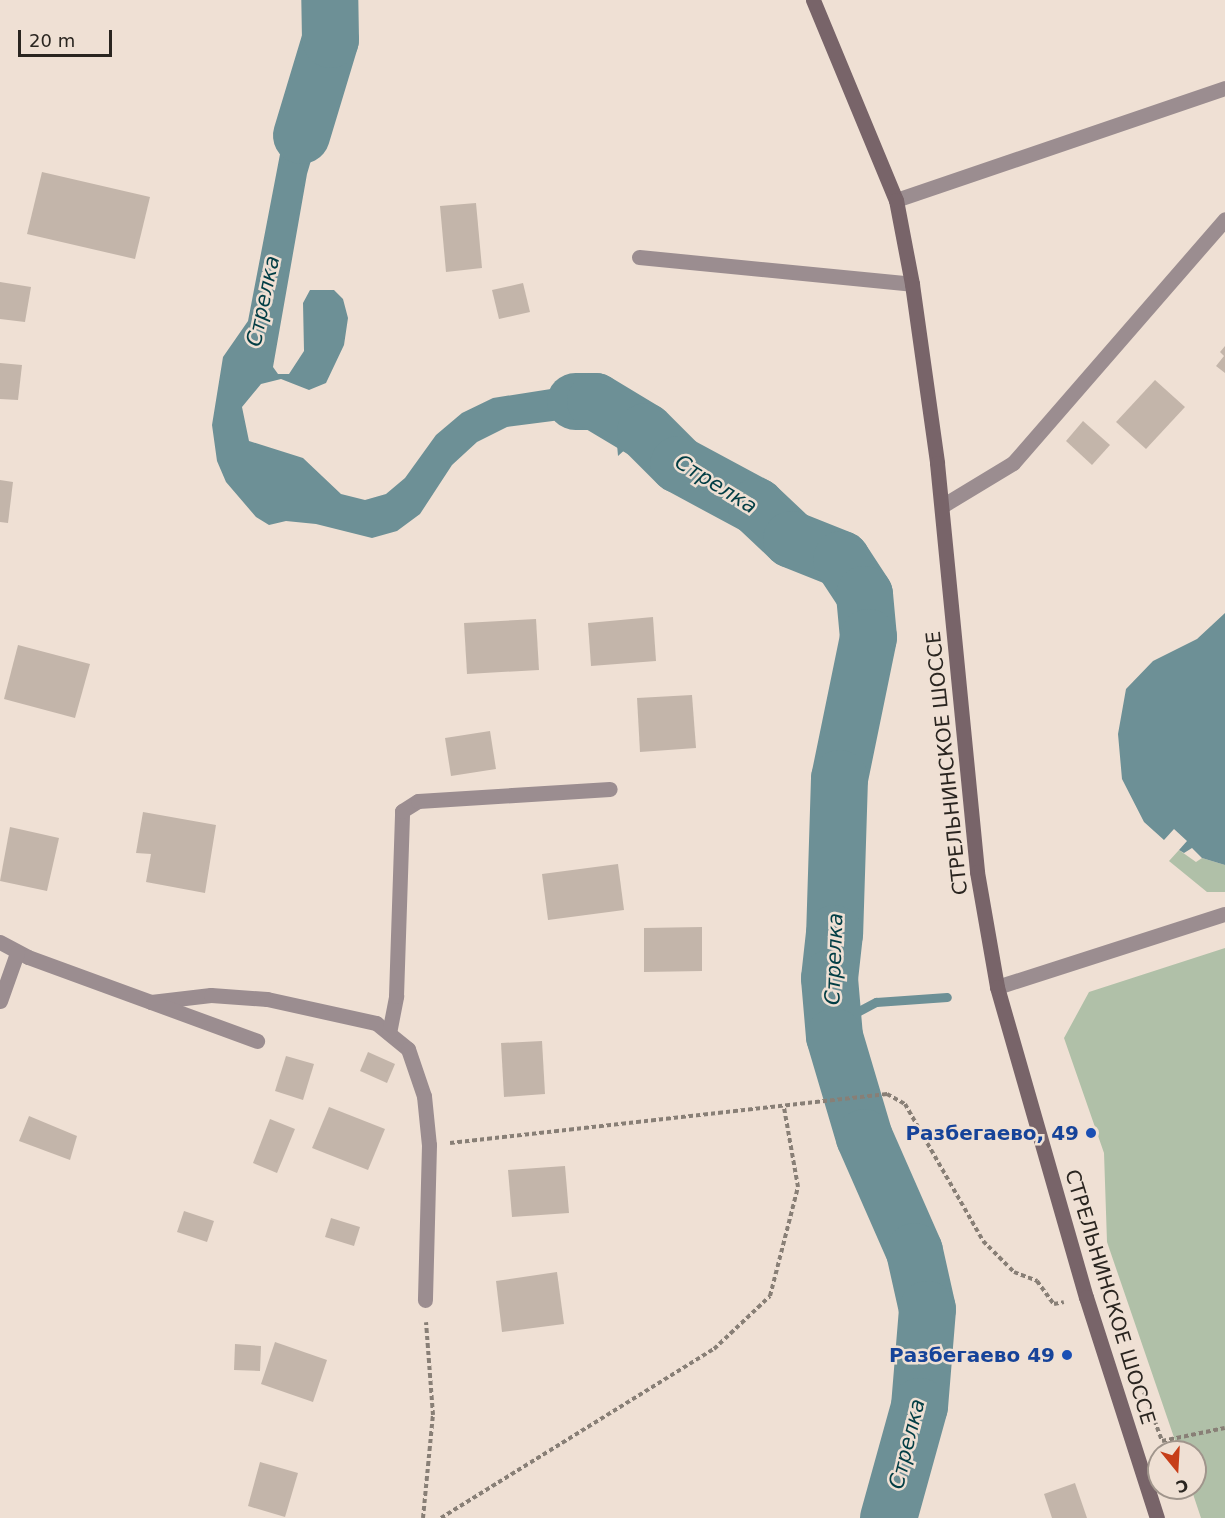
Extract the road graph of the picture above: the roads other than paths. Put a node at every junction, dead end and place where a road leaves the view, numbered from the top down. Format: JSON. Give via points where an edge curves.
{"nodes":[{"id":1,"x":813,"y":0,"type":"edge"},
{"id":2,"x":1225,"y":88,"type":"edge"},
{"id":3,"x":896,"y":200,"type":"junction"},
{"id":4,"x":1225,"y":219,"type":"edge"},
{"id":5,"x":639,"y":257,"type":"dead end"},
{"id":6,"x":912,"y":284,"type":"junction"},
{"id":7,"x":942,"y":506,"type":"junction"},
{"id":8,"x":610,"y":789,"type":"dead end"},
{"id":9,"x":1225,"y":914,"type":"edge"},
{"id":10,"x":0,"y":942,"type":"edge"},
{"id":11,"x":22,"y":955,"type":"junction"},
{"id":12,"x":997,"y":987,"type":"junction"},
{"id":13,"x":0,"y":1001,"type":"edge"},
{"id":14,"x":151,"y":1002,"type":"junction"},
{"id":15,"x":389,"y":1033,"type":"junction"},
{"id":16,"x":257,"y":1041,"type":"dead end"},
{"id":17,"x":425,"y":1300,"type":"road end"},
{"id":18,"x":1157,"y":1518,"type":"edge"}],
"edges":[{"from":1,"to":3,"type":"main road","name":"СТРЕЛЬНИНСКОЕ ШОССЕ"},
{"from":2,"to":3,"type":"street"},
{"from":3,"to":6,"type":"main road","name":"СТРЕЛЬНИНСКОЕ ШОССЕ"},
{"from":4,"to":7,"type":"street","via":[[1013,463]]},
{"from":5,"to":6,"type":"street"},
{"from":6,"to":7,"type":"main road","name":"СТРЕЛЬНИНСКОЕ ШОССЕ"},
{"from":7,"to":12,"type":"main road","name":"СТРЕЛЬНИНСКОЕ ШОССЕ","via":[[977,872]]},
{"from":8,"to":15,"type":"street","via":[[418,801],[402,811],[396,996]]},
{"from":9,"to":12,"type":"street"},
{"from":10,"to":11,"type":"street"},
{"from":11,"to":13,"type":"street"},
{"from":11,"to":14,"type":"street"},
{"from":12,"to":18,"type":"main road","name":"СТРЕЛЬНИНСКОЕ ШОССЕ","via":[[1086,1297]]},
{"from":14,"to":15,"type":"street","via":[[211,995],[267,999],[376,1023]]},
{"from":14,"to":16,"type":"street"},
{"from":15,"to":17,"type":"street","via":[[408,1049],[424,1096],[429,1145]]}]}
